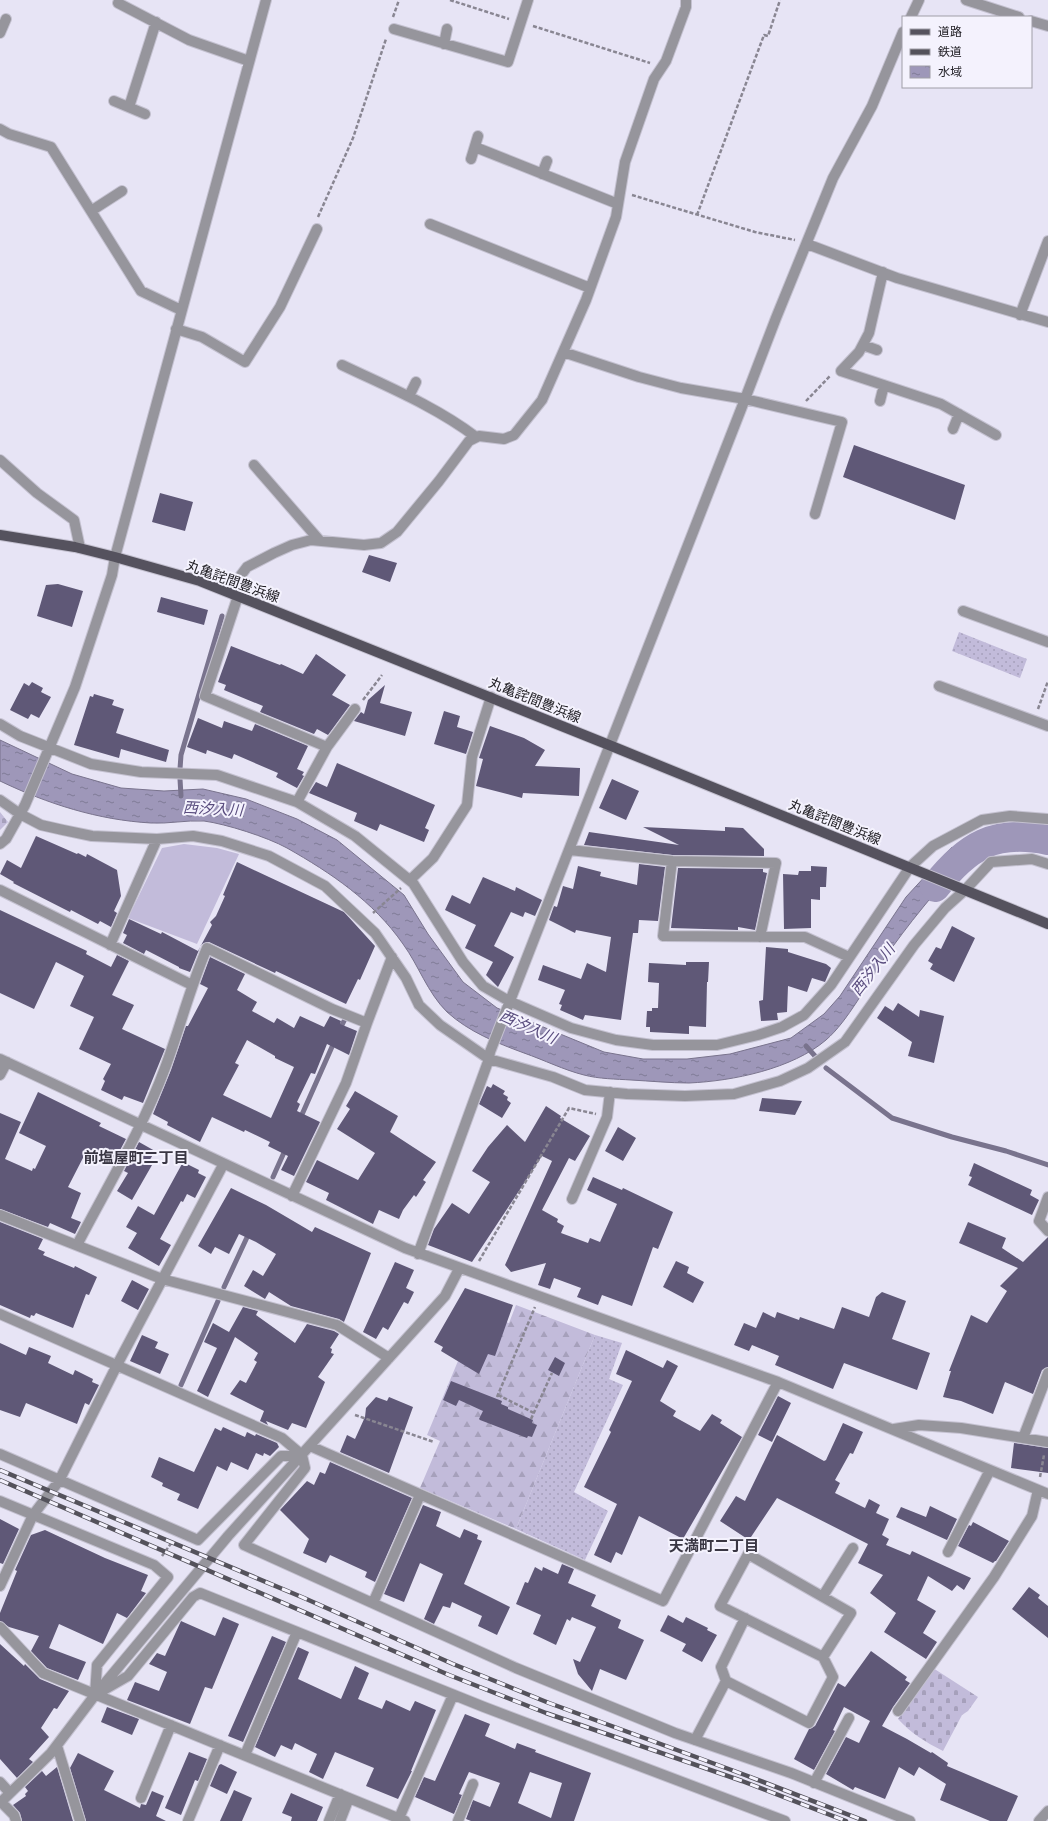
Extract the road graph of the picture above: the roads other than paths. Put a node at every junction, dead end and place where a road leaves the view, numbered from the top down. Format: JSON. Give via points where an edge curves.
{"nodes":[{"id":1,"x":266,"y":0,"type":"edge"},
{"id":2,"x":528,"y":0,"type":"edge"},
{"id":3,"x":686,"y":0,"type":"edge"},
{"id":4,"x":919,"y":0,"type":"edge"},
{"id":5,"x":966,"y":0,"type":"edge"},
{"id":6,"x":118,"y":3,"type":"dead end"},
{"id":7,"x":911,"y":16,"type":"edge"},
{"id":8,"x":1016,"y":16,"type":"edge"},
{"id":9,"x":6,"y":19,"type":"dead end"},
{"id":10,"x":1032,"y":21,"type":"edge"},
{"id":11,"x":156,"y":22,"type":"junction"},
{"id":12,"x":1048,"y":26,"type":"edge"},
{"id":13,"x":391,"y":29,"type":"road end"},
{"id":14,"x":447,"y":29,"type":"dead end"},
{"id":15,"x":0,"y":33,"type":"edge"},
{"id":16,"x":902,"y":34,"type":"edge"},
{"id":17,"x":444,"y":44,"type":"junction"},
{"id":18,"x":249,"y":61,"type":"junction"},
{"id":19,"x":114,"y":101,"type":"dead end"},
{"id":20,"x":128,"y":107,"type":"junction"},
{"id":21,"x":145,"y":114,"type":"dead end"},
{"id":22,"x":0,"y":129,"type":"edge"},
{"id":23,"x":478,"y":136,"type":"dead end"},
{"id":24,"x":475,"y":147,"type":"junction"},
{"id":25,"x":471,"y":159,"type":"dead end"},
{"id":26,"x":547,"y":161,"type":"dead end"},
{"id":27,"x":542,"y":174,"type":"junction"},
{"id":28,"x":122,"y":191,"type":"dead end"},
{"id":29,"x":618,"y":204,"type":"junction"},
{"id":30,"x":91,"y":211,"type":"junction"},
{"id":31,"x":430,"y":224,"type":"dead end"},
{"id":32,"x":317,"y":229,"type":"road end"},
{"id":33,"x":1048,"y":241,"type":"edge"},
{"id":34,"x":806,"y":244,"type":"junction"},
{"id":35,"x":883,"y":272,"type":"junction"},
{"id":36,"x":590,"y":288,"type":"junction"},
{"id":37,"x":181,"y":310,"type":"junction"},
{"id":38,"x":1020,"y":315,"type":"junction"},
{"id":39,"x":1048,"y":322,"type":"edge"},
{"id":40,"x":176,"y":329,"type":"junction"},
{"id":41,"x":863,"y":345,"type":"junction"},
{"id":42,"x":877,"y":350,"type":"dead end"},
{"id":43,"x":563,"y":352,"type":"junction"},
{"id":44,"x":342,"y":365,"type":"dead end"},
{"id":45,"x":416,"y":382,"type":"dead end"},
{"id":46,"x":884,"y":385,"type":"junction"},
{"id":47,"x":409,"y":396,"type":"junction"},
{"id":48,"x":746,"y":399,"type":"junction"},
{"id":49,"x":880,"y":401,"type":"dead end"},
{"id":50,"x":959,"y":414,"type":"junction"},
{"id":51,"x":953,"y":429,"type":"dead end"},
{"id":52,"x":996,"y":435,"type":"dead end"},
{"id":53,"x":476,"y":437,"type":"junction"},
{"id":54,"x":0,"y":460,"type":"edge"},
{"id":55,"x":254,"y":465,"type":"dead end"},
{"id":56,"x":815,"y":514,"type":"dead end"},
{"id":57,"x":0,"y":535,"type":"edge"},
{"id":58,"x":320,"y":541,"type":"junction"},
{"id":59,"x":80,"y":548,"type":"junction"},
{"id":60,"x":115,"y":557,"type":"junction"},
{"id":61,"x":236,"y":596,"type":"junction"},
{"id":62,"x":963,"y":611,"type":"dead end"},
{"id":63,"x":1048,"y":642,"type":"edge"},
{"id":64,"x":938,"y":686,"type":"dead end"},
{"id":65,"x":491,"y":697,"type":"junction"},
{"id":66,"x":355,"y":709,"type":"road end"},
{"id":67,"x":0,"y":724,"type":"edge"},
{"id":68,"x":1048,"y":726,"type":"edge"},
{"id":69,"x":609,"y":745,"type":"junction"},
{"id":70,"x":327,"y":746,"type":"junction"},
{"id":71,"x":49,"y":748,"type":"junction"},
{"id":72,"x":0,"y":800,"type":"edge"},
{"id":73,"x":297,"y":802,"type":"junction"},
{"id":74,"x":22,"y":809,"type":"junction"},
{"id":75,"x":1048,"y":819,"type":"edge"},
{"id":76,"x":157,"y":839,"type":"junction"},
{"id":77,"x":0,"y":844,"type":"edge"},
{"id":78,"x":570,"y":850,"type":"junction"},
{"id":79,"x":672,"y":861,"type":"junction"},
{"id":80,"x":1048,"y":864,"type":"edge"},
{"id":81,"x":910,"y":868,"type":"junction"},
{"id":82,"x":410,"y":880,"type":"junction"},
{"id":83,"x":0,"y":890,"type":"edge"},
{"id":84,"x":965,"y":890,"type":"junction"},
{"id":85,"x":1048,"y":924,"type":"edge"},
{"id":86,"x":760,"y":937,"type":"junction"},
{"id":87,"x":110,"y":945,"type":"junction"},
{"id":88,"x":392,"y":957,"type":"junction"},
{"id":89,"x":849,"y":957,"type":"junction"},
{"id":90,"x":192,"y":985,"type":"junction"},
{"id":91,"x":508,"y":1004,"type":"junction"},
{"id":92,"x":367,"y":1023,"type":"junction"},
{"id":93,"x":490,"y":1056,"type":"junction"},
{"id":94,"x":3,"y":1060,"type":"edge"},
{"id":95,"x":0,"y":1075,"type":"edge"},
{"id":96,"x":610,"y":1092,"type":"junction"},
{"id":97,"x":140,"y":1125,"type":"junction"},
{"id":98,"x":223,"y":1164,"type":"junction"},
{"id":99,"x":292,"y":1196,"type":"junction"},
{"id":100,"x":1048,"y":1196,"type":"edge"},
{"id":101,"x":572,"y":1199,"type":"dead end"},
{"id":102,"x":0,"y":1215,"type":"edge"},
{"id":103,"x":1048,"y":1231,"type":"edge"},
{"id":104,"x":77,"y":1245,"type":"junction"},
{"id":105,"x":418,"y":1254,"type":"junction"},
{"id":106,"x":459,"y":1269,"type":"junction"},
{"id":107,"x":162,"y":1279,"type":"junction"},
{"id":108,"x":0,"y":1314,"type":"edge"},
{"id":109,"x":389,"y":1358,"type":"junction"},
{"id":110,"x":117,"y":1365,"type":"junction"},
{"id":111,"x":1048,"y":1373,"type":"edge"},
{"id":112,"x":778,"y":1382,"type":"junction"},
{"id":113,"x":893,"y":1429,"type":"junction"},
{"id":114,"x":1023,"y":1438,"type":"junction"},
{"id":115,"x":1047,"y":1441,"type":"edge"},
{"id":116,"x":310,"y":1446,"type":"junction"},
{"id":117,"x":0,"y":1454,"type":"edge"},
{"id":118,"x":302,"y":1455,"type":"junction"},
{"id":119,"x":990,"y":1470,"type":"junction"},
{"id":120,"x":59,"y":1481,"type":"junction"},
{"id":121,"x":1038,"y":1490,"type":"junction"},
{"id":122,"x":1048,"y":1494,"type":"edge"},
{"id":123,"x":420,"y":1495,"type":"junction"},
{"id":124,"x":0,"y":1501,"type":"edge"},
{"id":125,"x":32,"y":1515,"type":"junction"},
{"id":126,"x":852,"y":1548,"type":"dead end"},
{"id":127,"x":948,"y":1552,"type":"dead end"},
{"id":128,"x":0,"y":1586,"type":"edge"},
{"id":129,"x":823,"y":1596,"type":"junction"},
{"id":130,"x":373,"y":1603,"type":"junction"},
{"id":131,"x":745,"y":1618,"type":"junction"},
{"id":132,"x":0,"y":1627,"type":"edge"},
{"id":133,"x":297,"y":1632,"type":"junction"},
{"id":134,"x":824,"y":1657,"type":"junction"},
{"id":135,"x":726,"y":1681,"type":"junction"},
{"id":136,"x":95,"y":1695,"type":"junction"},
{"id":137,"x":453,"y":1695,"type":"junction"},
{"id":138,"x":898,"y":1711,"type":"dead end"},
{"id":139,"x":849,"y":1718,"type":"dead end"},
{"id":140,"x":171,"y":1725,"type":"junction"},
{"id":141,"x":695,"y":1740,"type":"junction"},
{"id":142,"x":220,"y":1745,"type":"junction"},
{"id":143,"x":57,"y":1746,"type":"junction"},
{"id":144,"x":246,"y":1755,"type":"junction"},
{"id":145,"x":0,"y":1782,"type":"edge"},
{"id":146,"x":814,"y":1782,"type":"junction"},
{"id":147,"x":473,"y":1784,"type":"dead end"},
{"id":148,"x":10,"y":1793,"type":"junction"},
{"id":149,"x":345,"y":1796,"type":"junction"},
{"id":150,"x":141,"y":1798,"type":"dead end"},
{"id":151,"x":1,"y":1802,"type":"edge"},
{"id":152,"x":1048,"y":1811,"type":"edge"},
{"id":153,"x":402,"y":1820,"type":"edge"},
{"id":154,"x":16,"y":1821,"type":"edge"},
{"id":155,"x":80,"y":1821,"type":"edge"},
{"id":156,"x":188,"y":1821,"type":"edge"},
{"id":157,"x":328,"y":1821,"type":"edge"},
{"id":158,"x":340,"y":1821,"type":"edge"},
{"id":159,"x":458,"y":1821,"type":"edge"},
{"id":160,"x":785,"y":1821,"type":"edge"},
{"id":161,"x":910,"y":1821,"type":"edge"},
{"id":162,"x":1039,"y":1821,"type":"edge"}],
"edges":[{"from":1,"to":18,"type":"street"},
{"from":2,"to":17,"type":"street","via":[[508,62]]},
{"from":3,"to":29,"type":"street","via":[[686,7],[666,61],[654,79],[625,162]]},
{"from":4,"to":7,"type":"street"},
{"from":5,"to":8,"type":"street"},
{"from":6,"to":11,"type":"street"},
{"from":9,"to":15,"type":"street"},
{"from":10,"to":12,"type":"street"},
{"from":11,"to":18,"type":"street","via":[[189,40]]},
{"from":11,"to":20,"type":"street"},
{"from":13,"to":17,"type":"street"},
{"from":14,"to":17,"type":"street"},
{"from":16,"to":34,"type":"street","via":[[872,106],[833,178]]},
{"from":18,"to":37,"type":"street"},
{"from":19,"to":20,"type":"street"},
{"from":20,"to":21,"type":"street"},
{"from":22,"to":30,"type":"street","via":[[51,146]]},
{"from":23,"to":24,"type":"street"},
{"from":24,"to":25,"type":"street"},
{"from":24,"to":27,"type":"street"},
{"from":26,"to":27,"type":"street"},
{"from":27,"to":29,"type":"street"},
{"from":28,"to":30,"type":"street"},
{"from":29,"to":36,"type":"street","via":[[616,217]]},
{"from":30,"to":37,"type":"street","via":[[141,291]]},
{"from":31,"to":36,"type":"street"},
{"from":32,"to":40,"type":"street","via":[[280,307],[245,362],[202,336]]},
{"from":33,"to":38,"type":"street"},
{"from":34,"to":35,"type":"street"},
{"from":34,"to":48,"type":"street"},
{"from":35,"to":38,"type":"street"},
{"from":35,"to":41,"type":"street","via":[[869,333]]},
{"from":36,"to":43,"type":"street"},
{"from":37,"to":40,"type":"street"},
{"from":38,"to":39,"type":"street"},
{"from":40,"to":60,"type":"street"},
{"from":41,"to":42,"type":"street"},
{"from":41,"to":46,"type":"street","via":[[841,371]]},
{"from":43,"to":48,"type":"street","via":[[681,388]]},
{"from":43,"to":53,"type":"street","via":[[542,400],[514,435],[504,439]]},
{"from":44,"to":47,"type":"street"},
{"from":45,"to":47,"type":"street"},
{"from":46,"to":49,"type":"street"},
{"from":46,"to":50,"type":"street","via":[[941,404]]},
{"from":47,"to":53,"type":"street","via":[[453,420]]},
{"from":48,"to":56,"type":"street","via":[[842,422]]},
{"from":48,"to":69,"type":"street"},
{"from":50,"to":51,"type":"street"},
{"from":50,"to":52,"type":"street"},
{"from":53,"to":58,"type":"street","via":[[469,441],[392,536],[381,543],[364,546]]},
{"from":54,"to":59,"type":"street","via":[[37,493],[74,520]]},
{"from":55,"to":58,"type":"street"},
{"from":57,"to":59,"type":"main road","name":"丸亀詫間豊浜線"},
{"from":58,"to":61,"type":"street","via":[[311,540],[292,545],[247,567],[241,575]]},
{"from":59,"to":60,"type":"main road","name":"丸亀詫間豊浜線"},
{"from":60,"to":61,"type":"main road","name":"丸亀詫間豊浜線","via":[[200,581]]},
{"from":60,"to":71,"type":"street","via":[[112,575],[75,688]]},
{"from":61,"to":65,"type":"main road","name":"丸亀詫間豊浜線"},
{"from":61,"to":70,"type":"street","via":[[205,696]]},
{"from":62,"to":63,"type":"street"},
{"from":64,"to":68,"type":"street"},
{"from":65,"to":69,"type":"main road","name":"丸亀詫間豊浜線"},
{"from":65,"to":82,"type":"street","via":[[472,757],[467,805],[433,858]]},
{"from":66,"to":70,"type":"street"},
{"from":67,"to":71,"type":"street"},
{"from":69,"to":78,"type":"street"},
{"from":69,"to":81,"type":"main road","name":"丸亀詫間豊浜線"},
{"from":70,"to":73,"type":"street"},
{"from":71,"to":73,"type":"street","via":[[91,764],[141,772],[217,775]]},
{"from":71,"to":74,"type":"street"},
{"from":72,"to":74,"type":"street"},
{"from":73,"to":82,"type":"street","via":[[355,836]]},
{"from":74,"to":76,"type":"street","via":[[41,825],[92,836]]},
{"from":74,"to":77,"type":"street","via":[[6,839]]},
{"from":75,"to":81,"type":"street","via":[[1010,816],[982,820],[933,846]]},
{"from":76,"to":87,"type":"street"},
{"from":76,"to":88,"type":"street","via":[[193,836],[222,841],[269,856],[325,886],[375,933]]},
{"from":78,"to":79,"type":"street"},
{"from":78,"to":91,"type":"street"},
{"from":79,"to":86,"type":"street","via":[[663,936]]},
{"from":79,"to":86,"type":"street","via":[[776,863]]},
{"from":80,"to":84,"type":"street","via":[[1032,859],[991,862]]},
{"from":81,"to":84,"type":"main road","name":"丸亀詫間豊浜線"},
{"from":81,"to":89,"type":"street"},
{"from":82,"to":91,"type":"street","via":[[463,962],[483,986]]},
{"from":83,"to":87,"type":"street"},
{"from":84,"to":85,"type":"main road","name":"丸亀詫間豊浜線"},
{"from":84,"to":96,"type":"street","via":[[945,908],[914,945],[845,1042],[808,1068],[780,1081],[734,1094],[685,1096]]},
{"from":86,"to":89,"type":"street","via":[[805,937]]},
{"from":87,"to":90,"type":"street"},
{"from":88,"to":92,"type":"street"},
{"from":88,"to":93,"type":"street","via":[[419,1005],[440,1025]]},
{"from":89,"to":91,"type":"street","via":[[831,985],[804,1015],[782,1027],[717,1045],[653,1045],[616,1040],[571,1028]]},
{"from":90,"to":92,"type":"street","via":[[207,948],[332,1009]]},
{"from":90,"to":97,"type":"street","via":[[165,1069]]},
{"from":91,"to":93,"type":"street"},
{"from":92,"to":99,"type":"street","via":[[346,1084]]},
{"from":93,"to":96,"type":"street","via":[[585,1090]]},
{"from":93,"to":105,"type":"street"},
{"from":94,"to":95,"type":"street"},
{"from":94,"to":97,"type":"street"},
{"from":96,"to":101,"type":"street","via":[[607,1117]]},
{"from":97,"to":98,"type":"street"},
{"from":97,"to":104,"type":"street"},
{"from":98,"to":99,"type":"street"},
{"from":98,"to":107,"type":"street"},
{"from":99,"to":105,"type":"street"},
{"from":100,"to":103,"type":"street","via":[[1039,1221]]},
{"from":102,"to":104,"type":"street"},
{"from":104,"to":107,"type":"street"},
{"from":105,"to":106,"type":"street"},
{"from":106,"to":109,"type":"street","via":[[445,1296]]},
{"from":106,"to":112,"type":"street"},
{"from":107,"to":109,"type":"street","via":[[337,1325]]},
{"from":107,"to":110,"type":"street"},
{"from":108,"to":110,"type":"street"},
{"from":109,"to":116,"type":"street"},
{"from":110,"to":118,"type":"street","via":[[282,1438]]},
{"from":110,"to":120,"type":"street"},
{"from":111,"to":114,"type":"street"},
{"from":112,"to":113,"type":"street"},
{"from":112,"to":123,"type":"street","via":[[663,1601]]},
{"from":113,"to":114,"type":"street","via":[[919,1425],[961,1428]]},
{"from":113,"to":119,"type":"street"},
{"from":114,"to":115,"type":"street"},
{"from":116,"to":118,"type":"street"},
{"from":116,"to":123,"type":"street"},
{"from":117,"to":120,"type":"street"},
{"from":118,"to":120,"type":"street","via":[[281,1456],[198,1540]]},
{"from":118,"to":130,"type":"street","via":[[305,1468],[244,1545]]},
{"from":118,"to":136,"type":"street","via":[[228,1536]]},
{"from":119,"to":121,"type":"street"},
{"from":119,"to":127,"type":"street"},
{"from":120,"to":125,"type":"street"},
{"from":121,"to":122,"type":"street"},
{"from":121,"to":138,"type":"street","via":[[1032,1516],[997,1571]]},
{"from":123,"to":130,"type":"street"},
{"from":124,"to":125,"type":"street"},
{"from":125,"to":128,"type":"street"},
{"from":125,"to":136,"type":"street","via":[[154,1565],[168,1577],[97,1665]]},
{"from":126,"to":129,"type":"street"},
{"from":129,"to":131,"type":"street","via":[[748,1554],[720,1606]]},
{"from":129,"to":134,"type":"street","via":[[851,1613]]},
{"from":130,"to":141,"type":"street","via":[[516,1668]]},
{"from":131,"to":134,"type":"street"},
{"from":131,"to":135,"type":"street","via":[[721,1667]]},
{"from":132,"to":136,"type":"street","via":[[43,1673]]},
{"from":133,"to":136,"type":"street","via":[[200,1593],[193,1597],[128,1676]]},
{"from":133,"to":137,"type":"street"},
{"from":133,"to":144,"type":"street"},
{"from":134,"to":135,"type":"street","via":[[833,1677],[809,1723]]},
{"from":135,"to":141,"type":"street"},
{"from":136,"to":140,"type":"street"},
{"from":136,"to":143,"type":"street"},
{"from":137,"to":153,"type":"street"},
{"from":137,"to":160,"type":"street"},
{"from":139,"to":146,"type":"street"},
{"from":140,"to":142,"type":"street"},
{"from":140,"to":150,"type":"street"},
{"from":141,"to":146,"type":"street"},
{"from":142,"to":144,"type":"street"},
{"from":142,"to":156,"type":"street"},
{"from":143,"to":148,"type":"street"},
{"from":143,"to":155,"type":"street"},
{"from":144,"to":149,"type":"street"},
{"from":145,"to":148,"type":"street"},
{"from":146,"to":161,"type":"street"},
{"from":147,"to":159,"type":"street"},
{"from":148,"to":151,"type":"street"},
{"from":149,"to":153,"type":"street"},
{"from":149,"to":157,"type":"street"},
{"from":149,"to":158,"type":"street"},
{"from":151,"to":154,"type":"street","via":[[14,1815]]},
{"from":152,"to":162,"type":"street"}]}
